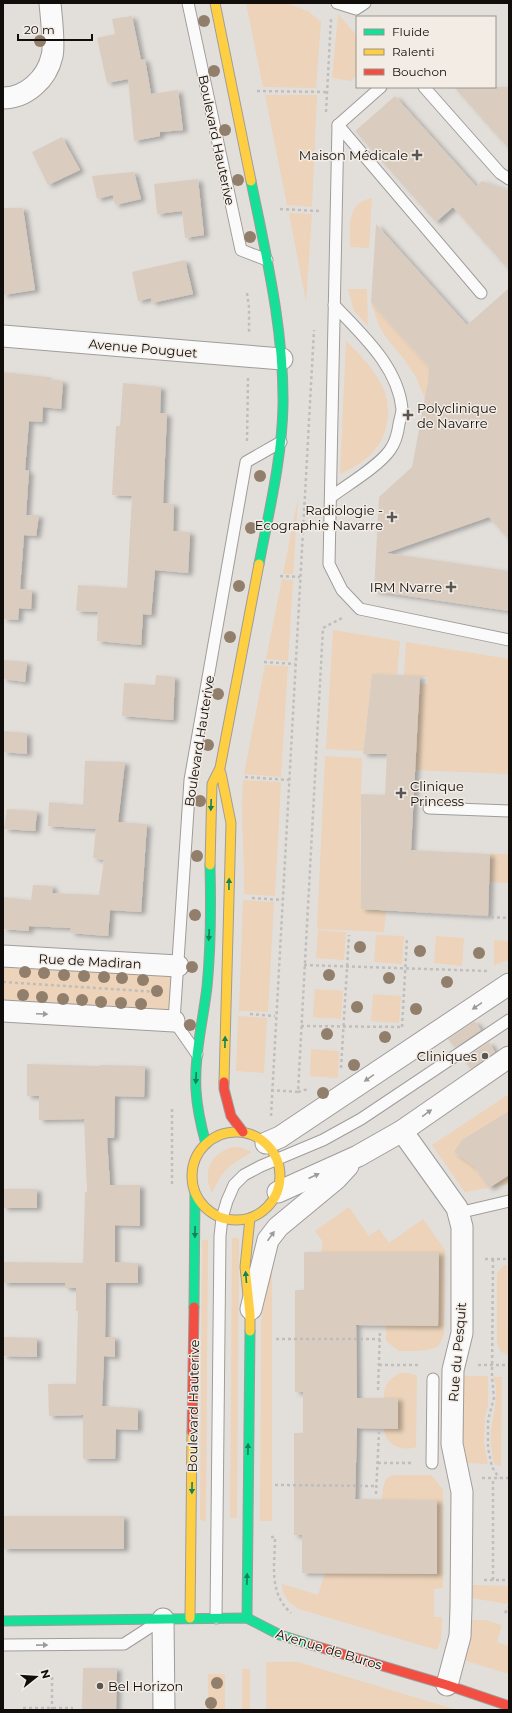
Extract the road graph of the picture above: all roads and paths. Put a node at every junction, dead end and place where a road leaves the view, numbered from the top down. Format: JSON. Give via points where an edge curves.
{"nodes":[{"id":1,"x":50,"y":3,"type":"edge"},
{"id":2,"x":188,"y":3,"type":"edge"},
{"id":3,"x":215,"y":3,"type":"edge"},
{"id":4,"x":338,"y":3,"type":"edge"},
{"id":5,"x":362,"y":10,"type":"edge"},
{"id":6,"x":331,"y":16,"type":"dead end"},
{"id":7,"x":380,"y":88,"type":"edge"},
{"id":8,"x":425,"y":88,"type":"edge"},
{"id":9,"x":233,"y":91,"type":"junction"},
{"id":10,"x":327,"y":92,"type":"junction"},
{"id":11,"x":3,"y":98,"type":"edge"},
{"id":12,"x":325,"y":116,"type":"dead end"},
{"id":13,"x":338,"y":125,"type":"junction"},
{"id":14,"x":509,"y":179,"type":"edge"},
{"id":15,"x":321,"y":203,"type":"dead end"},
{"id":16,"x":256,"y":208,"type":"junction"},
{"id":17,"x":320,"y":211,"type":"junction"},
{"id":18,"x":320,"y":219,"type":"dead end"},
{"id":19,"x":267,"y":260,"type":"junction"},
{"id":20,"x":481,"y":293,"type":"dead end"},
{"id":21,"x":334,"y":305,"type":"junction"},
{"id":22,"x":314,"y":327,"type":"dead end"},
{"id":23,"x":3,"y":336,"type":"edge"},
{"id":24,"x":282,"y":359,"type":"junction"},
{"id":25,"x":281,"y":442,"type":"junction"},
{"id":26,"x":331,"y":497,"type":"junction"},
{"id":27,"x":280,"y":576,"type":"dead end"},
{"id":28,"x":300,"y":577,"type":"junction"},
{"id":29,"x":360,"y":608,"type":"junction"},
{"id":30,"x":509,"y":640,"type":"edge"},
{"id":31,"x":263,"y":662,"type":"dead end"},
{"id":32,"x":295,"y":664,"type":"junction"},
{"id":33,"x":220,"y":768,"type":"junction"},
{"id":34,"x":241,"y":777,"type":"dead end"},
{"id":35,"x":289,"y":780,"type":"junction"},
{"id":36,"x":429,"y":808,"type":"dead end"},
{"id":37,"x":509,"y":811,"type":"edge"},
{"id":38,"x":248,"y":898,"type":"dead end"},
{"id":39,"x":282,"y":900,"type":"junction"},
{"id":40,"x":425,"y":914,"type":"dead end"},
{"id":41,"x":509,"y":918,"type":"edge"},
{"id":42,"x":349,"y":935,"type":"dead end"},
{"id":43,"x":407,"y":938,"type":"dead end"},
{"id":44,"x":3,"y":956,"type":"edge"},
{"id":45,"x":304,"y":965,"type":"junction"},
{"id":46,"x":178,"y":966,"type":"junction"},
{"id":47,"x":347,"y":966,"type":"junction"},
{"id":48,"x":406,"y":968,"type":"junction"},
{"id":49,"x":490,"y":971,"type":"dead end"},
{"id":50,"x":3,"y":982,"type":"edge"},
{"id":51,"x":509,"y":984,"type":"edge"},
{"id":52,"x":176,"y":993,"type":"junction"},
{"id":53,"x":3,"y":1011,"type":"edge"},
{"id":54,"x":244,"y":1014,"type":"dead end"},
{"id":55,"x":276,"y":1016,"type":"junction"},
{"id":56,"x":509,"y":1020,"type":"edge"},
{"id":57,"x":174,"y":1021,"type":"junction"},
{"id":58,"x":301,"y":1026,"type":"junction"},
{"id":59,"x":344,"y":1027,"type":"junction"},
{"id":60,"x":402,"y":1027,"type":"junction"},
{"id":61,"x":402,"y":1033,"type":"dead end"},
{"id":62,"x":198,"y":1055,"type":"junction"},
{"id":63,"x":509,"y":1057,"type":"edge"},
{"id":64,"x":341,"y":1072,"type":"dead end"},
{"id":65,"x":271,"y":1090,"type":"junction"},
{"id":66,"x":402,"y":1131,"type":"junction"},
{"id":67,"x":243,"y":1132,"type":"junction"},
{"id":68,"x":206,"y":1144,"type":"junction"},
{"id":69,"x":274,"y":1147,"type":"junction"},
{"id":70,"x":358,"y":1156,"type":"junction"},
{"id":71,"x":278,"y":1192,"type":"junction"},
{"id":72,"x":195,"y":1193,"type":"junction"},
{"id":73,"x":509,"y":1201,"type":"edge"},
{"id":74,"x":458,"y":1213,"type":"junction"},
{"id":75,"x":222,"y":1218,"type":"junction"},
{"id":76,"x":250,"y":1218,"type":"junction"},
{"id":77,"x":493,"y":1259,"type":"dead end"},
{"id":78,"x":250,"y":1314,"type":"junction"},
{"id":79,"x":380,"y":1331,"type":"dead end"},
{"id":80,"x":276,"y":1339,"type":"dead end"},
{"id":81,"x":380,"y":1339,"type":"junction"},
{"id":82,"x":379,"y":1365,"type":"junction"},
{"id":83,"x":454,"y":1365,"type":"junction"},
{"id":84,"x":493,"y":1365,"type":"junction"},
{"id":85,"x":509,"y":1365,"type":"edge"},
{"id":86,"x":433,"y":1379,"type":"dead end"},
{"id":87,"x":378,"y":1390,"type":"dead end"},
{"id":88,"x":379,"y":1432,"type":"dead end"},
{"id":89,"x":378,"y":1463,"type":"junction"},
{"id":90,"x":432,"y":1463,"type":"joint"},
{"id":91,"x":494,"y":1478,"type":"dead end"},
{"id":92,"x":499,"y":1478,"type":"dead end"},
{"id":93,"x":276,"y":1485,"type":"dead end"},
{"id":94,"x":377,"y":1486,"type":"junction"},
{"id":95,"x":376,"y":1494,"type":"dead end"},
{"id":96,"x":248,"y":1537,"type":"junction"},
{"id":97,"x":493,"y":1580,"type":"dead end"},
{"id":98,"x":509,"y":1608,"type":"edge"},
{"id":99,"x":505,"y":1614,"type":"dead end"},
{"id":100,"x":299,"y":1615,"type":"dead end"},
{"id":101,"x":190,"y":1618,"type":"junction"},
{"id":102,"x":216,"y":1618,"type":"junction"},
{"id":103,"x":247,"y":1618,"type":"junction"},
{"id":104,"x":163,"y":1619,"type":"junction"},
{"id":105,"x":3,"y":1621,"type":"edge"},
{"id":106,"x":3,"y":1646,"type":"edge"},
{"id":107,"x":52,"y":1675,"type":"dead end"},
{"id":108,"x":447,"y":1685,"type":"junction"},
{"id":109,"x":509,"y":1706,"type":"edge"},
{"id":110,"x":23,"y":1708,"type":"dead end"},
{"id":111,"x":73,"y":1708,"type":"dead end"},
{"id":112,"x":52,"y":1709,"type":"edge"},
{"id":113,"x":164,"y":1710,"type":"edge"}],
"edges":[{"from":1,"to":11,"type":"street","via":[[53,56],[46,73],[25,93]]},
{"from":2,"to":19,"type":"lane","name":"Boulevard Hauterive","via":[[241,250]]},
{"from":3,"to":9,"type":"street","name":"Boulevard Hauterive"},
{"from":4,"to":5,"type":"lane"},
{"from":6,"to":10,"type":"path"},
{"from":7,"to":13,"type":"lane"},
{"from":8,"to":14,"type":"lane","via":[[500,173]]},
{"from":9,"to":10,"type":"path"},
{"from":9,"to":16,"type":"street","name":"Boulevard Hauterive"},
{"from":10,"to":12,"type":"path"},
{"from":13,"to":20,"type":"lane"},
{"from":13,"to":21,"type":"lane"},
{"from":15,"to":17,"type":"path"},
{"from":16,"to":17,"type":"path"},
{"from":16,"to":19,"type":"street","name":"Boulevard Hauterive"},
{"from":17,"to":18,"type":"path"},
{"from":19,"to":24,"type":"street","name":"Boulevard Hauterive","via":[[276,306]]},
{"from":21,"to":26,"type":"lane"},
{"from":21,"to":26,"type":"lane","via":[[369,342],[385,365],[396,386],[402,409],[398,432],[390,450],[371,468]]},
{"from":22,"to":28,"type":"path"},
{"from":23,"to":24,"type":"street","name":"Avenue Pouguet"},
{"from":24,"to":25,"type":"street","name":"Boulevard Hauterive"},
{"from":25,"to":33,"type":"street","name":"Boulevard Hauterive","via":[[280,460]]},
{"from":25,"to":46,"type":"lane","name":"Boulevard Hauterive","via":[[246,462],[190,780]]},
{"from":26,"to":29,"type":"lane","via":[[329,564],[342,590]]},
{"from":27,"to":28,"type":"path"},
{"from":28,"to":32,"type":"path"},
{"from":29,"to":30,"type":"lane"},
{"from":29,"to":45,"type":"path","via":[[323,628]]},
{"from":31,"to":32,"type":"path"},
{"from":32,"to":35,"type":"path"},
{"from":33,"to":62,"type":"street","name":"Boulevard Hauterive","one_way":true,"via":[[212,784],[207,985]]},
{"from":67,"to":33,"type":"street","name":"Boulevard Hauterive","one_way":true,"via":[[231,1116],[224,1090],[231,823]]},
{"from":34,"to":35,"type":"path"},
{"from":35,"to":39,"type":"path"},
{"from":36,"to":37,"type":"lane"},
{"from":38,"to":39,"type":"path"},
{"from":39,"to":55,"type":"path"},
{"from":40,"to":41,"type":"path"},
{"from":42,"to":47,"type":"path"},
{"from":43,"to":48,"type":"path"},
{"from":44,"to":46,"type":"street","name":"Rue de Madiran"},
{"from":45,"to":47,"type":"path"},
{"from":45,"to":58,"type":"path"},
{"from":46,"to":52,"type":"lane","name":"Boulevard Hauterive"},
{"from":47,"to":48,"type":"path"},
{"from":47,"to":59,"type":"path"},
{"from":48,"to":49,"type":"path"},
{"from":48,"to":60,"type":"path"},
{"from":50,"to":52,"type":"path"},
{"from":51,"to":69,"type":"street","one_way":true},
{"from":52,"to":57,"type":"lane","name":"Boulevard Hauterive"},
{"from":53,"to":57,"type":"street","one_way":true},
{"from":54,"to":55,"type":"path"},
{"from":55,"to":65,"type":"path"},
{"from":56,"to":69,"type":"lane","via":[[361,1118],[323,1140]]},
{"from":57,"to":62,"type":"lane"},
{"from":58,"to":59,"type":"path"},
{"from":58,"to":65,"type":"path","via":[[298,1092]]},
{"from":59,"to":60,"type":"path"},
{"from":59,"to":64,"type":"path"},
{"from":60,"to":61,"type":"path"},
{"from":62,"to":68,"type":"street","name":"Boulevard Hauterive","one_way":true,"via":[[198,1119]]},
{"from":66,"to":63,"type":"street","one_way":true},
{"from":65,"to":69,"type":"path"},
{"from":66,"to":70,"type":"street"},
{"from":66,"to":74,"type":"street","name":"Rue du Pesquit","via":[[451,1199]]},
{"from":67,"to":68,"type":"street","name":"Boulevard Hauterive","via":[[229,1132],[216,1136]]},
{"from":67,"to":69,"type":"street","name":"Boulevard Hauterive"},
{"from":68,"to":72,"type":"street","name":"Boulevard Hauterive","via":[[198,1154],[193,1167]]},
{"from":69,"to":71,"type":"street","via":[[280,1166]]},
{"from":69,"to":75,"type":"lane","via":[[234,1185]]},
{"from":71,"to":70,"type":"street","one_way":true},
{"from":78,"to":70,"type":"street","one_way":true,"via":[[268,1240],[278,1227]]},
{"from":71,"to":76,"type":"street","via":[[262,1213]]},
{"from":72,"to":75,"type":"street","via":[[202,1204]]},
{"from":72,"to":101,"type":"street","name":"Boulevard Hauterive","one_way":true},
{"from":73,"to":74,"type":"lane"},
{"from":74,"to":83,"type":"street","name":"Rue du Pesquit","via":[[462,1227],[462,1333]]},
{"from":75,"to":76,"type":"street"},
{"from":75,"to":102,"type":"lane"},
{"from":78,"to":76,"type":"street","one_way":true,"via":[[245,1267]]},
{"from":77,"to":84,"type":"path"},
{"from":96,"to":78,"type":"street","one_way":true},
{"from":79,"to":81,"type":"path"},
{"from":80,"to":81,"type":"path"},
{"from":81,"to":82,"type":"path"},
{"from":82,"to":83,"type":"path"},
{"from":82,"to":87,"type":"path"},
{"from":83,"to":84,"type":"path"},
{"from":83,"to":108,"type":"street","name":"Rue du Pesquit","via":[[452,1444],[462,1492],[461,1607],[460,1636]]},
{"from":84,"to":85,"type":"path"},
{"from":84,"to":92,"type":"path","via":[[494,1398],[488,1420],[488,1448],[492,1467]]},
{"from":86,"to":90,"type":"lane"},
{"from":88,"to":89,"type":"path"},
{"from":89,"to":90,"type":"path"},
{"from":89,"to":94,"type":"path"},
{"from":91,"to":97,"type":"path"},
{"from":93,"to":94,"type":"path"},
{"from":94,"to":95,"type":"path"},
{"from":96,"to":100,"type":"path","name":"Avenue de Buros","via":[[275,1537],[275,1588],[284,1606],[291,1613]]},
{"from":103,"to":96,"type":"street","one_way":true},
{"from":98,"to":99,"type":"path"},
{"from":101,"to":102,"type":"street","name":"Avenue de Buros"},
{"from":101,"to":104,"type":"street","name":"Avenue de Buros"},
{"from":102,"to":103,"type":"street","name":"Avenue de Buros"},
{"from":103,"to":108,"type":"street","name":"Avenue de Buros","via":[[280,1635]]},
{"from":104,"to":105,"type":"street","name":"Avenue de Buros"},
{"from":106,"to":104,"type":"lane","one_way":true,"via":[[124,1644]]},
{"from":104,"to":113,"type":"street"},
{"from":107,"to":112,"type":"path"},
{"from":108,"to":109,"type":"street","name":"Avenue de Buros"},
{"from":110,"to":112,"type":"path"},
{"from":111,"to":112,"type":"path"}]}
